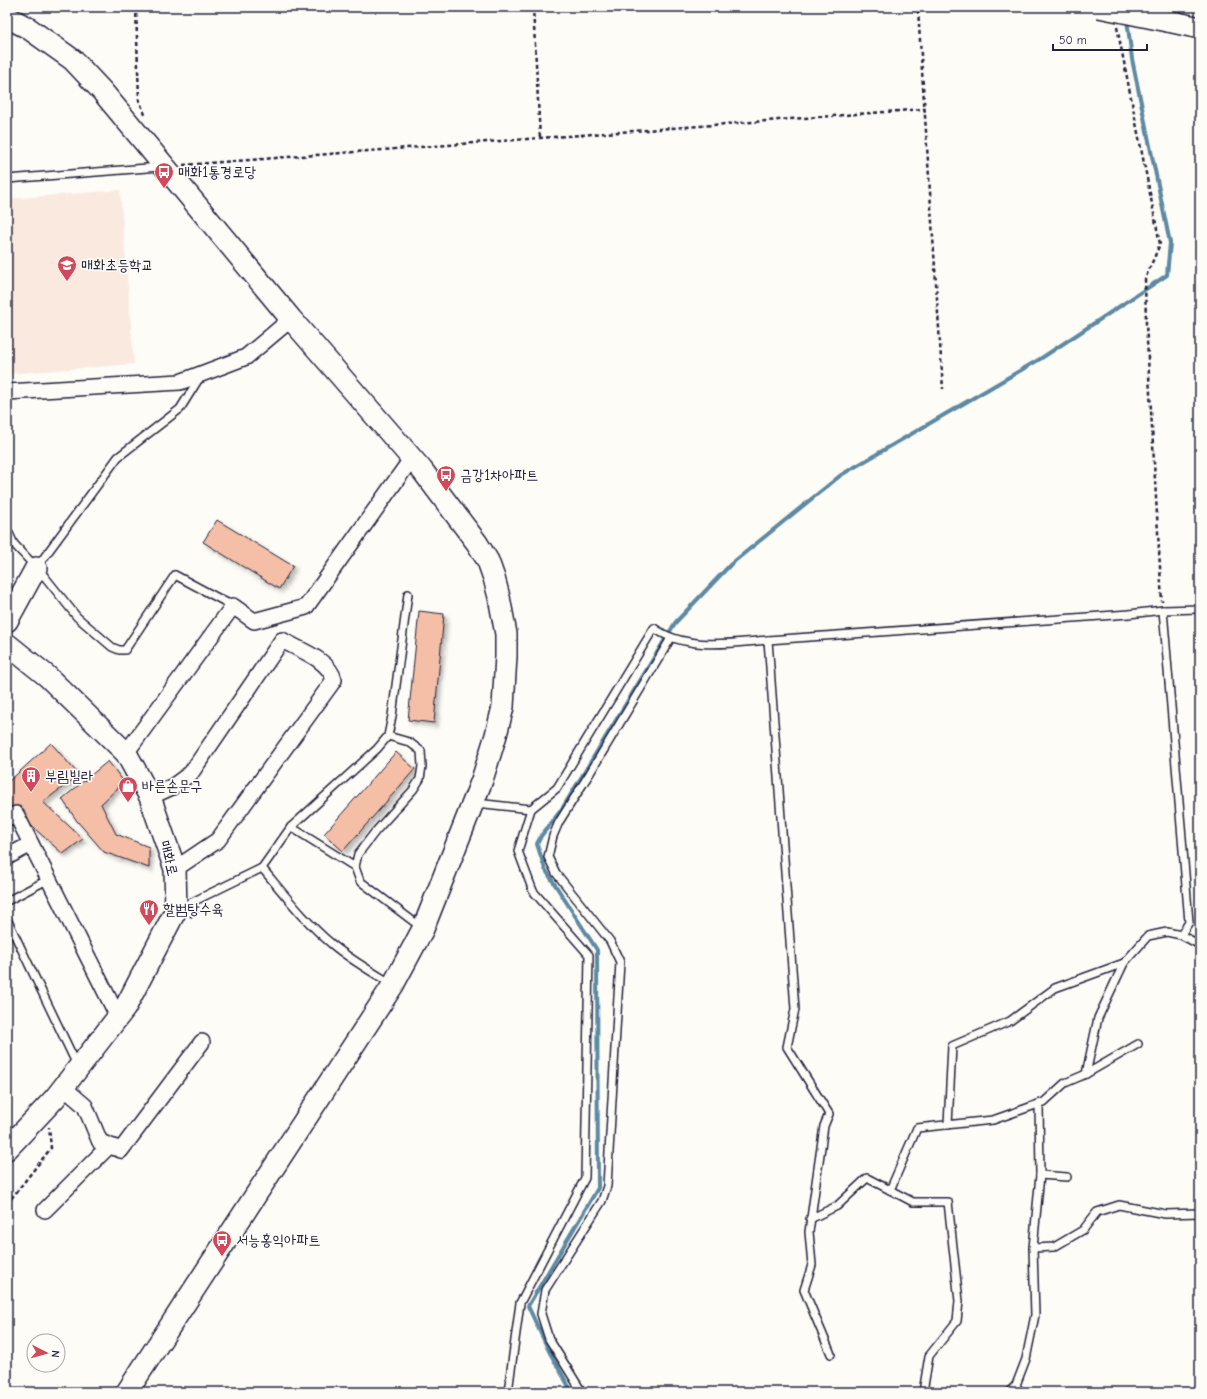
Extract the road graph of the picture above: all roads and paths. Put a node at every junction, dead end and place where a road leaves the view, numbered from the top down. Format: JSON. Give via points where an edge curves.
{"nodes":[{"id":1,"x":136,"y":7,"type":"edge"},
{"id":2,"x":533,"y":7,"type":"edge"},
{"id":3,"x":1098,"y":7,"type":"edge"},
{"id":4,"x":918,"y":10,"type":"dead end"},
{"id":5,"x":7,"y":17,"type":"edge"},
{"id":6,"x":1116,"y":20,"type":"dead end"},
{"id":7,"x":1200,"y":28,"type":"edge"},
{"id":8,"x":924,"y":109,"type":"junction"},
{"id":9,"x":148,"y":122,"type":"dead end"},
{"id":10,"x":540,"y":138,"type":"junction"},
{"id":11,"x":166,"y":166,"type":"junction"},
{"id":12,"x":7,"y":179,"type":"edge"},
{"id":13,"x":291,"y":319,"type":"junction"},
{"id":14,"x":203,"y":374,"type":"junction"},
{"id":15,"x":943,"y":389,"type":"dead end"},
{"id":16,"x":7,"y":392,"type":"edge"},
{"id":17,"x":412,"y":458,"type":"junction"},
{"id":18,"x":7,"y":529,"type":"edge"},
{"id":19,"x":36,"y":568,"type":"junction"},
{"id":20,"x":408,"y":594,"type":"dead end"},
{"id":21,"x":233,"y":606,"type":"junction"},
{"id":22,"x":1200,"y":609,"type":"edge"},
{"id":23,"x":1163,"y":610,"type":"junction"},
{"id":24,"x":7,"y":620,"type":"edge"},
{"id":25,"x":671,"y":638,"type":"junction"},
{"id":26,"x":768,"y":640,"type":"junction"},
{"id":27,"x":7,"y":644,"type":"edge"},
{"id":28,"x":388,"y":736,"type":"junction"},
{"id":29,"x":126,"y":753,"type":"junction"},
{"id":30,"x":150,"y":796,"type":"junction"},
{"id":31,"x":473,"y":802,"type":"junction"},
{"id":32,"x":531,"y":809,"type":"junction"},
{"id":33,"x":7,"y":818,"type":"edge"},
{"id":34,"x":291,"y":827,"type":"junction"},
{"id":35,"x":31,"y":844,"type":"junction"},
{"id":36,"x":7,"y":857,"type":"edge"},
{"id":37,"x":355,"y":867,"type":"junction"},
{"id":38,"x":262,"y":868,"type":"junction"},
{"id":39,"x":175,"y":869,"type":"junction"},
{"id":40,"x":49,"y":879,"type":"junction"},
{"id":41,"x":7,"y":901,"type":"edge"},
{"id":42,"x":176,"y":910,"type":"junction"},
{"id":43,"x":7,"y":919,"type":"edge"},
{"id":44,"x":423,"y":929,"type":"junction"},
{"id":45,"x":1180,"y":935,"type":"junction"},
{"id":46,"x":1200,"y":945,"type":"edge"},
{"id":47,"x":1124,"y":963,"type":"junction"},
{"id":48,"x":393,"y":985,"type":"junction"},
{"id":49,"x":118,"y":1017,"type":"junction"},
{"id":50,"x":202,"y":1042,"type":"dead end"},
{"id":51,"x":1138,"y":1044,"type":"dead end"},
{"id":52,"x":78,"y":1068,"type":"junction"},
{"id":53,"x":1086,"y":1074,"type":"junction"},
{"id":54,"x":63,"y":1087,"type":"junction"},
{"id":55,"x":1039,"y":1104,"type":"junction"},
{"id":56,"x":948,"y":1124,"type":"junction"},
{"id":57,"x":110,"y":1146,"type":"junction"},
{"id":58,"x":7,"y":1149,"type":"edge"},
{"id":59,"x":1040,"y":1175,"type":"junction"},
{"id":60,"x":1067,"y":1177,"type":"dead end"},
{"id":61,"x":890,"y":1190,"type":"junction"},
{"id":62,"x":45,"y":1210,"type":"dead end"},
{"id":63,"x":1200,"y":1213,"type":"edge"},
{"id":64,"x":810,"y":1219,"type":"junction"},
{"id":65,"x":1033,"y":1248,"type":"junction"},
{"id":66,"x":831,"y":1354,"type":"dead end"},
{"id":67,"x":1018,"y":1389,"type":"edge"},
{"id":68,"x":126,"y":1392,"type":"edge"},
{"id":69,"x":508,"y":1392,"type":"edge"},
{"id":70,"x":582,"y":1392,"type":"edge"},
{"id":71,"x":922,"y":1392,"type":"edge"},
{"id":72,"x":1009,"y":1392,"type":"edge"}],
"edges":[{"from":1,"to":9,"type":"path","via":[[139,100]]},
{"from":2,"to":10,"type":"path"},
{"from":3,"to":7,"type":"street","bridge":true},
{"from":4,"to":8,"type":"path"},
{"from":5,"to":11,"type":"street","via":[[28,28],[73,60],[102,90]]},
{"from":6,"to":23,"type":"path","via":[[1160,244],[1145,278]]},
{"from":8,"to":10,"type":"path"},
{"from":8,"to":15,"type":"path"},
{"from":10,"to":11,"type":"path"},
{"from":11,"to":12,"type":"lane"},
{"from":11,"to":13,"type":"street"},
{"from":13,"to":14,"type":"street","via":[[246,357]]},
{"from":13,"to":17,"type":"street"},
{"from":14,"to":16,"type":"street","via":[[180,382]]},
{"from":14,"to":19,"type":"lane","via":[[180,409],[118,456]]},
{"from":17,"to":21,"type":"street","via":[[306,606],[254,621]]},
{"from":17,"to":31,"type":"street","via":[[488,561],[499,597],[506,634],[503,707],[494,743]]},
{"from":18,"to":19,"type":"lane","via":[[14,544]]},
{"from":19,"to":21,"type":"lane","via":[[77,617],[119,650],[125,650],[175,575]]},
{"from":19,"to":24,"type":"street"},
{"from":20,"to":28,"type":"lane"},
{"from":21,"to":29,"type":"street"},
{"from":22,"to":23,"type":"lane"},
{"from":23,"to":26,"type":"lane"},
{"from":23,"to":45,"type":"lane","via":[[1189,922]]},
{"from":25,"to":26,"type":"lane","via":[[711,645]]},
{"from":25,"to":32,"type":"lane","via":[[654,628],[557,788]]},
{"from":25,"to":70,"type":"lane","via":[[559,822],[548,858],[556,873],[610,941],[620,962],[607,1186],[602,1201],[545,1290],[541,1314],[549,1339]]},
{"from":26,"to":64,"type":"lane","via":[[795,1010],[787,1047],[829,1114],[824,1126]]},
{"from":27,"to":29,"type":"street","name":"매화로","via":[[47,676]]},
{"from":28,"to":34,"type":"lane"},
{"from":28,"to":37,"type":"lane","via":[[409,742],[420,751],[420,779],[358,854]]},
{"from":29,"to":30,"type":"street","name":"매화로"},
{"from":30,"to":39,"type":"street","name":"매화로"},
{"from":30,"to":39,"type":"street","via":[[172,787],[191,773],[282,640],[328,666],[334,680],[218,840]]},
{"from":31,"to":32,"type":"lane"},
{"from":31,"to":44,"type":"street"},
{"from":32,"to":69,"type":"lane","via":[[518,851],[533,891],[589,955],[585,1178],[520,1303]]},
{"from":33,"to":35,"type":"street","via":[[16,814]]},
{"from":34,"to":37,"type":"lane"},
{"from":34,"to":38,"type":"lane"},
{"from":35,"to":36,"type":"street"},
{"from":35,"to":40,"type":"street"},
{"from":37,"to":44,"type":"lane","via":[[360,881]]},
{"from":38,"to":42,"type":"lane"},
{"from":38,"to":48,"type":"lane","via":[[332,945]]},
{"from":39,"to":42,"type":"street","name":"매화로"},
{"from":40,"to":41,"type":"lane"},
{"from":40,"to":49,"type":"street"},
{"from":42,"to":49,"type":"street","name":"매화로"},
{"from":43,"to":52,"type":"lane"},
{"from":44,"to":48,"type":"street"},
{"from":45,"to":46,"type":"lane"},
{"from":45,"to":47,"type":"lane","via":[[1167,932],[1148,936]]},
{"from":47,"to":53,"type":"lane","via":[[1098,1018]]},
{"from":47,"to":56,"type":"lane","via":[[1056,988],[1010,1020],[952,1046]]},
{"from":48,"to":68,"type":"street"},
{"from":49,"to":52,"type":"street","name":"매화로"},
{"from":50,"to":57,"type":"street","via":[[121,1150]]},
{"from":51,"to":53,"type":"lane"},
{"from":52,"to":54,"type":"street","name":"매화로"},
{"from":53,"to":55,"type":"lane","via":[[1065,1083]]},
{"from":54,"to":57,"type":"street","via":[[85,1106],[100,1142]]},
{"from":54,"to":58,"type":"street","name":"매화로"},
{"from":55,"to":56,"type":"lane","via":[[993,1120]]},
{"from":55,"to":59,"type":"lane"},
{"from":56,"to":61,"type":"lane","via":[[917,1128]]},
{"from":57,"to":62,"type":"street"},
{"from":59,"to":60,"type":"lane"},
{"from":59,"to":65,"type":"lane"},
{"from":61,"to":64,"type":"lane","via":[[866,1178],[837,1206]]},
{"from":61,"to":71,"type":"lane","via":[[913,1202],[948,1202],[959,1301],[957,1321],[929,1356]]},
{"from":63,"to":65,"type":"lane","via":[[1165,1214],[1120,1205],[1097,1212],[1083,1230],[1054,1247]]},
{"from":64,"to":66,"type":"lane","via":[[812,1265],[804,1290]]},
{"from":65,"to":67,"type":"lane","via":[[1034,1315]]},
{"from":67,"to":72,"type":"lane"}]}
